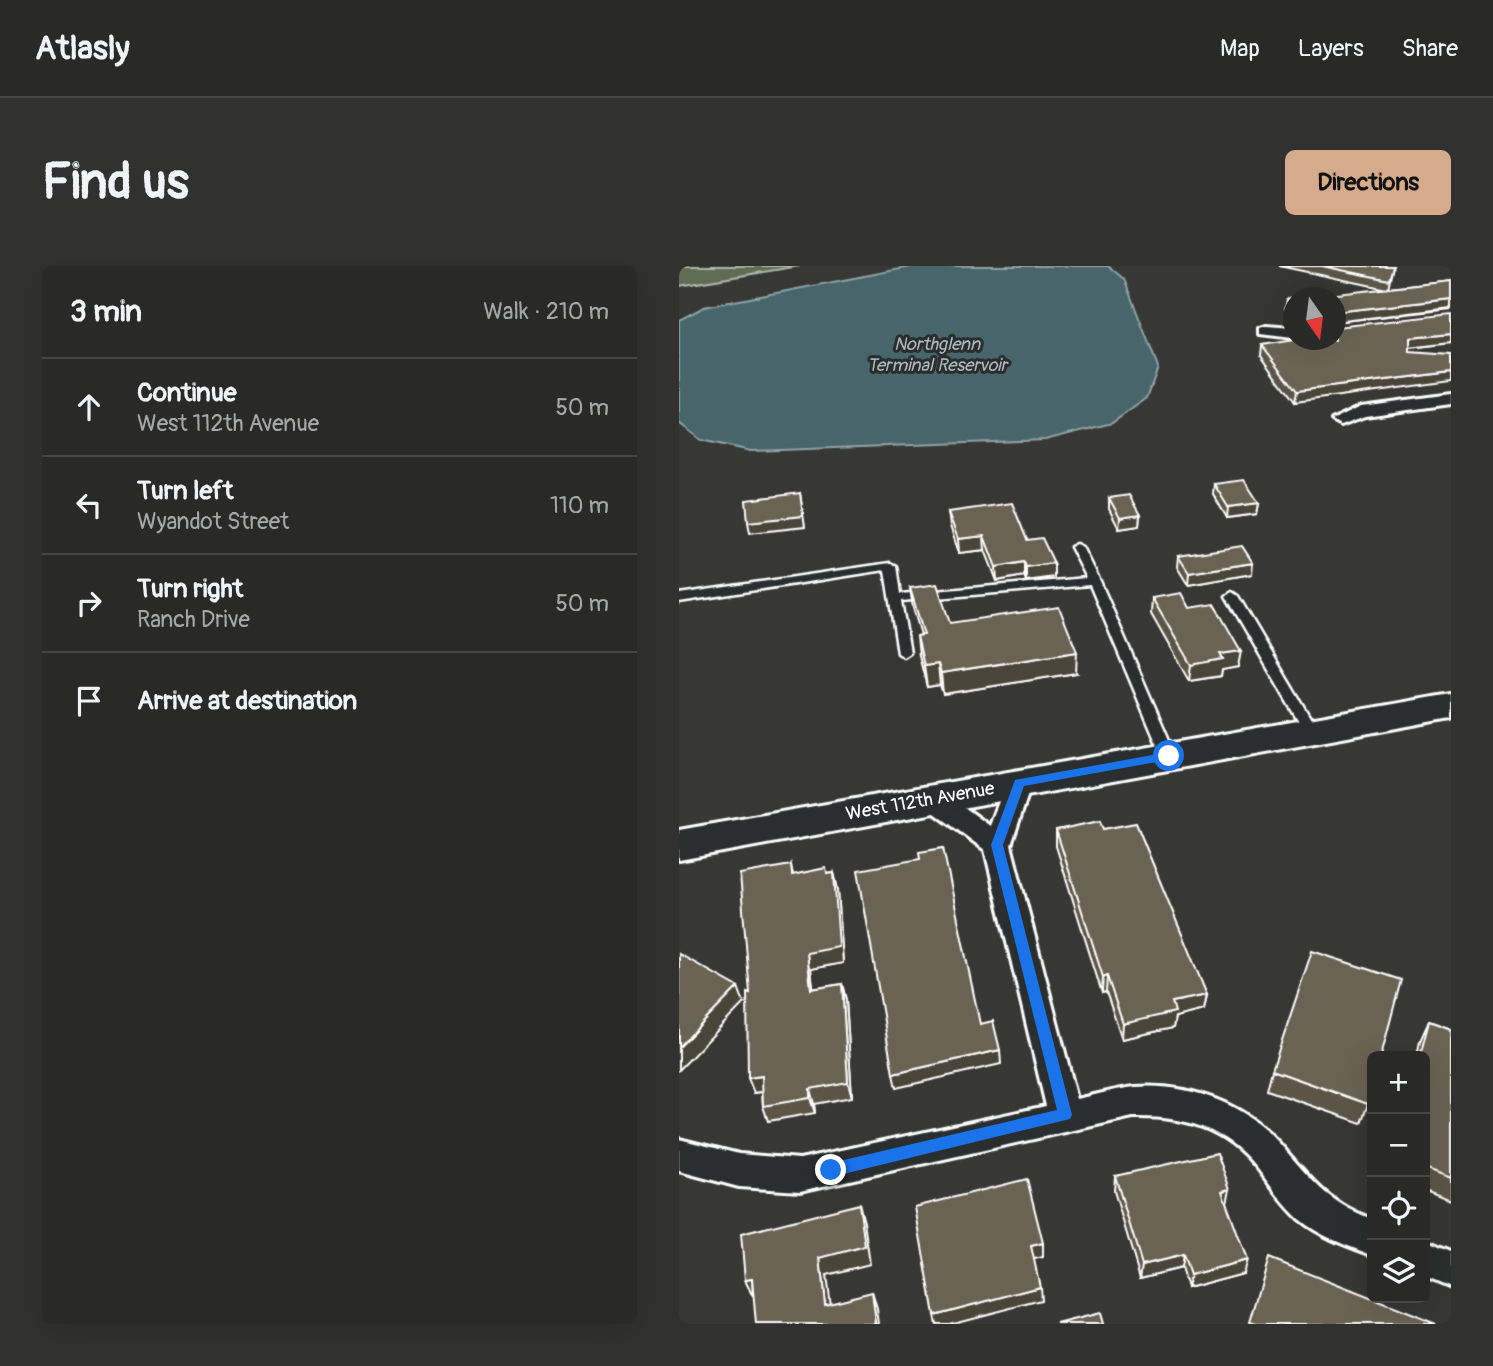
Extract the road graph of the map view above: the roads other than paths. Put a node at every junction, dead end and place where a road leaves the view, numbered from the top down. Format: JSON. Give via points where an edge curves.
{"nodes":[{"id":1,"x":1266,"y":331,"type":"dead end"},
{"id":2,"x":1283,"y":332,"type":"edge"},
{"id":3,"x":1451,"y":399,"type":"edge"},
{"id":4,"x":1341,"y":420,"type":"dead end"},
{"id":5,"x":1077,"y":547,"type":"dead end"},
{"id":6,"x":1094,"y":581,"type":"junction"},
{"id":7,"x":1233,"y":596,"type":"dead end"},
{"id":8,"x":679,"y":598,"type":"edge"},
{"id":9,"x":895,"y":598,"type":"junction"},
{"id":10,"x":904,"y":653,"type":"dead end"},
{"id":11,"x":1451,"y":706,"type":"edge"},
{"id":12,"x":1311,"y":731,"type":"junction"},
{"id":13,"x":1169,"y":756,"type":"junction"},
{"id":14,"x":1019,"y":782,"type":"junction"},
{"id":15,"x":933,"y":798,"type":"junction"},
{"id":16,"x":679,"y":845,"type":"edge"},
{"id":17,"x":997,"y":845,"type":"junction"},
{"id":18,"x":1065,"y":1115,"type":"junction"},
{"id":19,"x":679,"y":1155,"type":"edge"},
{"id":20,"x":1367,"y":1235,"type":"edge"},
{"id":21,"x":1430,"y":1260,"type":"edge"},
{"id":22,"x":1451,"y":1269,"type":"edge"}],
"edges":[{"from":1,"to":2,"type":"street"},
{"from":3,"to":4,"type":"street","via":[[1361,411]]},
{"from":5,"to":6,"type":"lane"},
{"from":6,"to":9,"type":"lane"},
{"from":6,"to":13,"type":"lane"},
{"from":7,"to":12,"type":"lane"},
{"from":8,"to":9,"type":"lane","via":[[890,566]]},
{"from":9,"to":10,"type":"lane"},
{"from":11,"to":12,"type":"main road","name":"West 112th Avenue"},
{"from":12,"to":13,"type":"main road","name":"West 112th Avenue"},
{"from":13,"to":14,"type":"main road","name":"West 112th Avenue"},
{"from":14,"to":15,"type":"main road","name":"West 112th Avenue"},
{"from":14,"to":17,"type":"street"},
{"from":15,"to":16,"type":"main road","name":"West 112th Avenue"},
{"from":15,"to":17,"type":"street"},
{"from":17,"to":18,"type":"street"},
{"from":18,"to":19,"type":"street","via":[[800,1175],[754,1175]]},
{"from":18,"to":20,"type":"street","via":[[1133,1101],[1196,1106],[1246,1133],[1307,1202],[1330,1220]]},
{"from":21,"to":22,"type":"street"}]}
